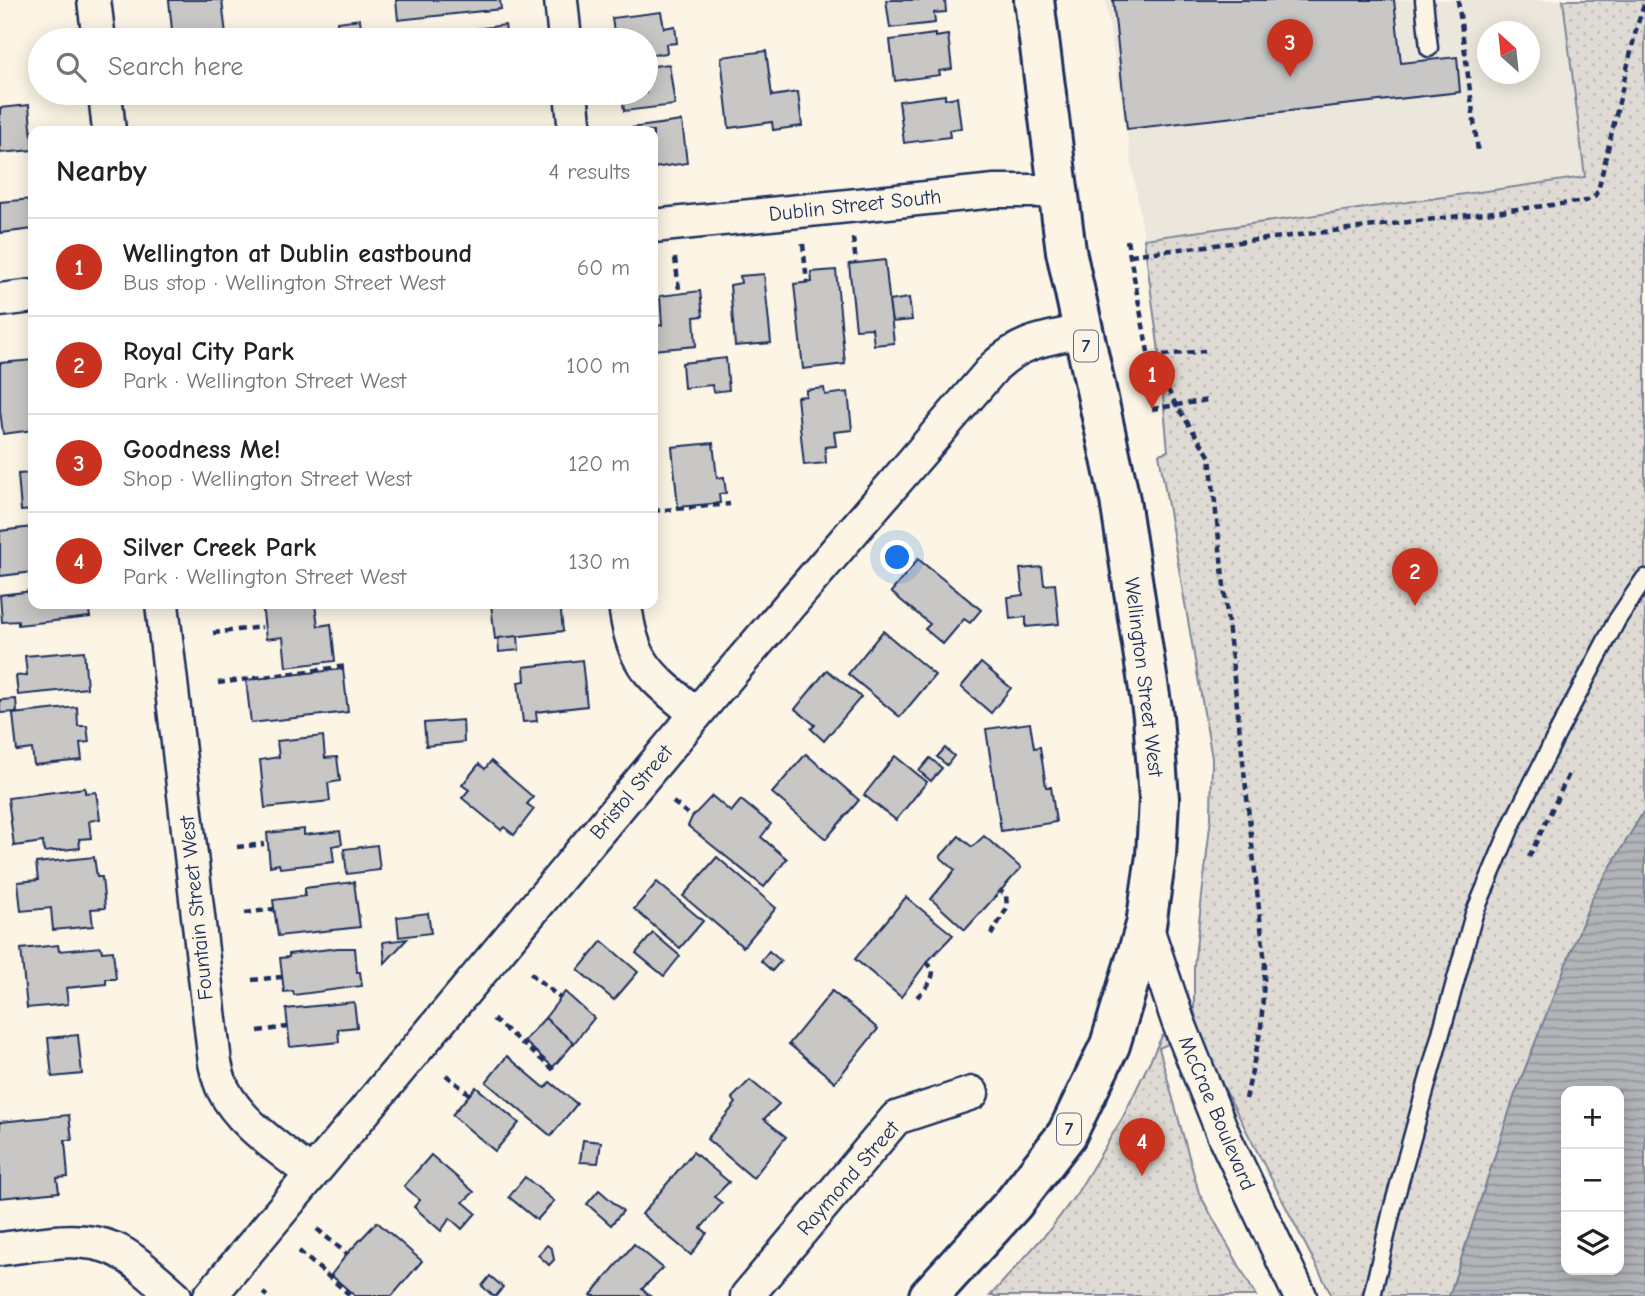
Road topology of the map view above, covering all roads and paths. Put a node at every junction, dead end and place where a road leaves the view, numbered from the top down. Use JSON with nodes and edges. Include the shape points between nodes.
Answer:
{"nodes":[{"id":1,"x":94,"y":0,"type":"edge"},
{"id":2,"x":561,"y":0,"type":"edge"},
{"id":3,"x":1034,"y":0,"type":"edge"},
{"id":4,"x":1424,"y":0,"type":"edge"},
{"id":5,"x":1458,"y":0,"type":"edge"},
{"id":6,"x":1645,"y":2,"type":"edge"},
{"id":7,"x":98,"y":28,"type":"edge"},
{"id":8,"x":564,"y":28,"type":"edge"},
{"id":9,"x":1429,"y":48,"type":"dead end"},
{"id":10,"x":106,"y":105,"type":"edge"},
{"id":11,"x":572,"y":105,"type":"edge"},
{"id":12,"x":108,"y":126,"type":"edge"},
{"id":13,"x":574,"y":126,"type":"edge"},
{"id":14,"x":1478,"y":151,"type":"dead end"},
{"id":15,"x":1059,"y":191,"type":"junction"},
{"id":16,"x":658,"y":225,"type":"edge"},
{"id":17,"x":853,"y":237,"type":"dead end"},
{"id":18,"x":1127,"y":240,"type":"dead end"},
{"id":19,"x":803,"y":243,"type":"dead end"},
{"id":20,"x":1130,"y":255,"type":"junction"},
{"id":21,"x":675,"y":258,"type":"dead end"},
{"id":22,"x":856,"y":263,"type":"dead end"},
{"id":23,"x":807,"y":282,"type":"dead end"},
{"id":24,"x":679,"y":289,"type":"dead end"},
{"id":25,"x":28,"y":297,"type":"edge"},
{"id":26,"x":0,"y":300,"type":"edge"},
{"id":27,"x":1083,"y":331,"type":"junction"},
{"id":28,"x":1205,"y":351,"type":"dead end"},
{"id":29,"x":1151,"y":356,"type":"junction"},
{"id":30,"x":1208,"y":400,"type":"dead end"},
{"id":31,"x":1177,"y":405,"type":"junction"},
{"id":32,"x":1152,"y":409,"type":"dead end"},
{"id":33,"x":730,"y":504,"type":"dead end"},
{"id":34,"x":658,"y":511,"type":"edge"},
{"id":35,"x":1645,"y":578,"type":"edge"},
{"id":36,"x":163,"y":609,"type":"edge"},
{"id":37,"x":626,"y":609,"type":"edge"},
{"id":38,"x":262,"y":627,"type":"dead end"},
{"id":39,"x":213,"y":633,"type":"dead end"},
{"id":40,"x":347,"y":666,"type":"dead end"},
{"id":41,"x":218,"y":682,"type":"dead end"},
{"id":42,"x":696,"y":715,"type":"junction"},
{"id":43,"x":1573,"y":765,"type":"dead end"},
{"id":44,"x":673,"y":802,"type":"dead end"},
{"id":45,"x":692,"y":817,"type":"dead end"},
{"id":46,"x":264,"y":844,"type":"dead end"},
{"id":47,"x":237,"y":848,"type":"dead end"},
{"id":48,"x":1524,"y":867,"type":"dead end"},
{"id":49,"x":999,"y":890,"type":"dead end"},
{"id":50,"x":274,"y":909,"type":"dead end"},
{"id":51,"x":245,"y":913,"type":"dead end"},
{"id":52,"x":1146,"y":925,"type":"junction"},
{"id":53,"x":991,"y":935,"type":"dead end"},
{"id":54,"x":927,"y":962,"type":"dead end"},
{"id":55,"x":530,"y":974,"type":"dead end"},
{"id":56,"x":282,"y":977,"type":"dead end"},
{"id":57,"x":252,"y":980,"type":"dead end"},
{"id":58,"x":560,"y":998,"type":"dead end"},
{"id":59,"x":917,"y":998,"type":"dead end"},
{"id":60,"x":493,"y":1019,"type":"dead end"},
{"id":61,"x":288,"y":1027,"type":"dead end"},
{"id":62,"x":258,"y":1031,"type":"dead end"},
{"id":63,"x":554,"y":1070,"type":"dead end"},
{"id":64,"x":446,"y":1075,"type":"dead end"},
{"id":65,"x":972,"y":1093,"type":"dead end"},
{"id":66,"x":469,"y":1094,"type":"dead end"},
{"id":67,"x":1224,"y":1136,"type":"junction"},
{"id":68,"x":311,"y":1174,"type":"junction"},
{"id":69,"x":317,"y":1229,"type":"dead end"},
{"id":70,"x":0,"y":1249,"type":"edge"},
{"id":71,"x":299,"y":1251,"type":"dead end"},
{"id":72,"x":347,"y":1254,"type":"dead end"},
{"id":73,"x":175,"y":1296,"type":"edge"},
{"id":74,"x":210,"y":1296,"type":"edge"},
{"id":75,"x":351,"y":1296,"type":"edge"},
{"id":76,"x":747,"y":1296,"type":"edge"},
{"id":77,"x":929,"y":1296,"type":"edge"},
{"id":78,"x":1300,"y":1296,"type":"edge"},
{"id":79,"x":1373,"y":1296,"type":"edge"}],
"edges":[{"from":1,"to":7,"type":"street"},
{"from":2,"to":8,"type":"street"},
{"from":3,"to":15,"type":"main road","name":"Wellington Street West","number":"7"},
{"from":4,"to":9,"type":"lane"},
{"from":5,"to":14,"type":"path"},
{"from":6,"to":20,"type":"path","via":[[1598,191],[1586,201]]},
{"from":10,"to":12,"type":"street"},
{"from":11,"to":13,"type":"street"},
{"from":15,"to":16,"type":"street","name":"Dublin Street South","via":[[995,191]]},
{"from":15,"to":27,"type":"main road","name":"Wellington Street West","number":"7"},
{"from":17,"to":22,"type":"path"},
{"from":18,"to":20,"type":"path"},
{"from":19,"to":23,"type":"path"},
{"from":20,"to":29,"type":"path"},
{"from":21,"to":24,"type":"path"},
{"from":25,"to":26,"type":"street"},
{"from":27,"to":42,"type":"street","name":"Bristol Street","via":[[1026,344],[995,366]]},
{"from":27,"to":52,"type":"main road","name":"Wellington Street West","number":"7","via":[[1120,500],[1153,716],[1159,799]]},
{"from":28,"to":29,"type":"path"},
{"from":29,"to":31,"type":"path"},
{"from":30,"to":31,"type":"path"},
{"from":31,"to":32,"type":"path"},
{"from":31,"to":67,"type":"path","via":[[1210,457],[1265,964],[1261,1028],[1245,1103]]},
{"from":33,"to":34,"type":"path"},
{"from":35,"to":79,"type":"lane","via":[[1586,676],[1513,822],[1474,914],[1392,1210]]},
{"from":36,"to":68,"type":"street","name":"Fountain Street West","via":[[221,1087],[256,1129]]},
{"from":37,"to":42,"type":"street","via":[[629,634],[648,674]]},
{"from":38,"to":39,"type":"path"},
{"from":40,"to":41,"type":"path"},
{"from":42,"to":68,"type":"street","name":"Bristol Street"},
{"from":43,"to":48,"type":"path"},
{"from":44,"to":45,"type":"path"},
{"from":46,"to":47,"type":"path"},
{"from":49,"to":53,"type":"path","via":[[1006,895],[1007,908]]},
{"from":50,"to":51,"type":"path"},
{"from":52,"to":67,"type":"street","name":"McCrae Boulevard"},
{"from":52,"to":77,"type":"main road","name":"Wellington Street West","number":"7","via":[[1110,1045],[1067,1134],[1013,1204]]},
{"from":54,"to":59,"type":"path","via":[[933,974]]},
{"from":55,"to":58,"type":"path"},
{"from":56,"to":57,"type":"path"},
{"from":60,"to":63,"type":"path"},
{"from":61,"to":62,"type":"path"},
{"from":64,"to":66,"type":"path"},
{"from":65,"to":76,"type":"street","name":"Raymond Street","via":[[897,1118]]},
{"from":67,"to":78,"type":"street","name":"McCrae Boulevard"},
{"from":68,"to":74,"type":"street","name":"Bristol Street"},
{"from":69,"to":72,"type":"path"},
{"from":70,"to":73,"type":"street","via":[[79,1241],[98,1244],[117,1250]]},
{"from":71,"to":75,"type":"path"}]}
